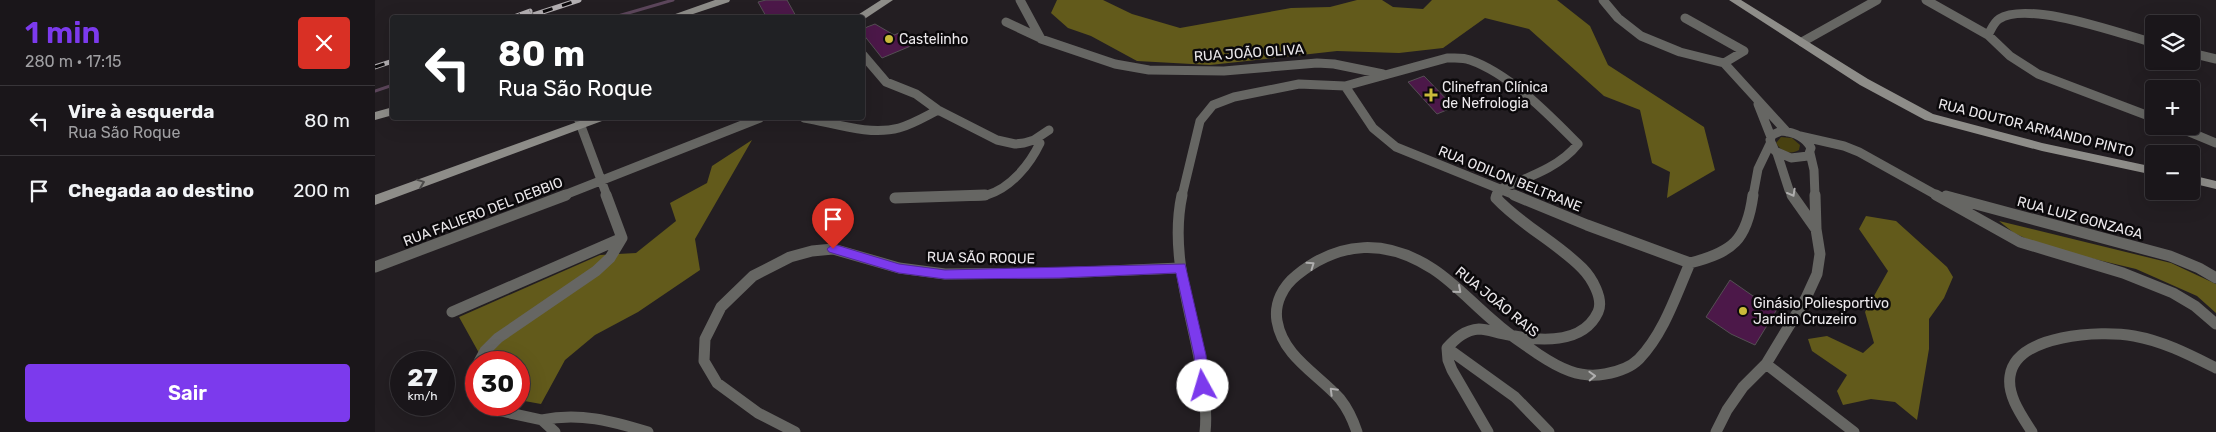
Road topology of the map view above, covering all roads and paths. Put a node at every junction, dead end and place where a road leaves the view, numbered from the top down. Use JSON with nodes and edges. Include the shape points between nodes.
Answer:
{"nodes":[{"id":1,"x":725,"y":0,"type":"edge"},
{"id":2,"x":888,"y":0,"type":"edge"},
{"id":3,"x":1020,"y":0,"type":"edge"},
{"id":4,"x":1603,"y":0,"type":"edge"},
{"id":5,"x":1734,"y":0,"type":"edge"},
{"id":6,"x":1877,"y":0,"type":"edge"},
{"id":7,"x":1926,"y":0,"type":"edge"},
{"id":8,"x":678,"y":15,"type":"edge"},
{"id":9,"x":863,"y":15,"type":"edge"},
{"id":10,"x":1685,"y":18,"type":"dead end"},
{"id":11,"x":1005,"y":22,"type":"dead end"},
{"id":12,"x":1988,"y":35,"type":"junction"},
{"id":13,"x":1041,"y":39,"type":"junction"},
{"id":14,"x":2145,"y":41,"type":"edge"},
{"id":15,"x":1802,"y":42,"type":"junction"},
{"id":16,"x":2200,"y":55,"type":"edge"},
{"id":17,"x":865,"y":57,"type":"edge"},
{"id":18,"x":2216,"y":59,"type":"edge"},
{"id":19,"x":1723,"y":63,"type":"junction"},
{"id":20,"x":1387,"y":75,"type":"junction"},
{"id":21,"x":1345,"y":86,"type":"junction"},
{"id":22,"x":1757,"y":100,"type":"junction"},
{"id":23,"x":938,"y":110,"type":"junction"},
{"id":24,"x":390,"y":111,"type":"edge"},
{"id":25,"x":2145,"y":115,"type":"edge"},
{"id":26,"x":375,"y":116,"type":"edge"},
{"id":27,"x":755,"y":120,"type":"edge"},
{"id":28,"x":815,"y":120,"type":"edge"},
{"id":29,"x":579,"y":121,"type":"edge"},
{"id":30,"x":1049,"y":130,"type":"dead end"},
{"id":31,"x":1787,"y":132,"type":"junction"},
{"id":32,"x":2197,"y":135,"type":"edge"},
{"id":33,"x":1800,"y":136,"type":"junction"},
{"id":34,"x":1034,"y":140,"type":"junction"},
{"id":35,"x":2216,"y":143,"type":"edge"},
{"id":36,"x":1838,"y":144,"type":"junction"},
{"id":37,"x":1772,"y":145,"type":"junction"},
{"id":38,"x":1811,"y":152,"type":"junction"},
{"id":39,"x":2145,"y":169,"type":"edge"},
{"id":40,"x":2200,"y":181,"type":"edge"},
{"id":41,"x":600,"y":182,"type":"junction"},
{"id":42,"x":2216,"y":185,"type":"edge"},
{"id":43,"x":1498,"y":190,"type":"junction"},
{"id":44,"x":1933,"y":193,"type":"junction"},
{"id":45,"x":895,"y":198,"type":"dead end"},
{"id":46,"x":375,"y":200,"type":"edge"},
{"id":47,"x":1816,"y":229,"type":"junction"},
{"id":48,"x":622,"y":238,"type":"junction"},
{"id":49,"x":1689,"y":263,"type":"junction"},
{"id":50,"x":375,"y":267,"type":"edge"},
{"id":51,"x":1180,"y":268,"type":"junction"},
{"id":52,"x":2216,"y":278,"type":"edge"},
{"id":53,"x":452,"y":312,"type":"dead end"},
{"id":54,"x":2216,"y":324,"type":"edge"},
{"id":55,"x":1511,"y":336,"type":"junction"},
{"id":56,"x":1447,"y":348,"type":"junction"},
{"id":57,"x":486,"y":351,"type":"edge"},
{"id":58,"x":1766,"y":364,"type":"junction"},
{"id":59,"x":2216,"y":368,"type":"edge"},
{"id":60,"x":524,"y":416,"type":"edge"},
{"id":61,"x":542,"y":420,"type":"junction"},
{"id":62,"x":555,"y":432,"type":"edge"},
{"id":63,"x":647,"y":432,"type":"edge"},
{"id":64,"x":795,"y":432,"type":"edge"},
{"id":65,"x":1205,"y":432,"type":"edge"},
{"id":66,"x":1357,"y":432,"type":"edge"},
{"id":67,"x":1488,"y":432,"type":"edge"},
{"id":68,"x":1549,"y":432,"type":"edge"},
{"id":69,"x":1716,"y":432,"type":"edge"},
{"id":70,"x":1854,"y":432,"type":"edge"},
{"id":71,"x":2031,"y":432,"type":"edge"}],
"edges":[{"from":1,"to":8,"type":"main road"},
{"from":2,"to":9,"type":"main road"},
{"from":3,"to":13,"type":"street"},
{"from":4,"to":19,"type":"street","via":[[1618,18],[1641,36],[1680,52]]},
{"from":5,"to":15,"type":"main road","name":"RUA DOUTOR ARMANDO PINTO"},
{"from":6,"to":15,"type":"street"},
{"from":7,"to":12,"type":"street"},
{"from":10,"to":19,"type":"street","via":[[1743,51]]},
{"from":11,"to":13,"type":"street","name":"RUA JOÃO OLIVA"},
{"from":12,"to":14,"type":"street","via":[[1999,19],[2016,14],[2038,14]]},
{"from":12,"to":25,"type":"street","via":[[2010,56],[2038,74]]},
{"from":13,"to":20,"type":"street","name":"RUA JOÃO OLIVA","via":[[1115,64],[1149,70],[1224,72],[1317,63]]},
{"from":15,"to":39,"type":"main road","name":"RUA DOUTOR ARMANDO PINTO","via":[[1879,91],[1929,117],[2042,147]]},
{"from":16,"to":18,"type":"street"},
{"from":17,"to":23,"type":"street","via":[[886,82],[916,94]]},
{"from":19,"to":22,"type":"street"},
{"from":20,"to":21,"type":"street"},
{"from":20,"to":43,"type":"street","via":[[1447,58],[1469,59],[1494,72],[1565,130],[1577,144],[1574,151],[1558,162]]},
{"from":21,"to":43,"type":"street","name":"RUA ODILON BELTRANE","via":[[1361,113],[1383,139],[1415,156]]},
{"from":21,"to":51,"type":"street","via":[[1314,83],[1271,88],[1219,102],[1209,109],[1195,136],[1180,205],[1177,242]]},
{"from":22,"to":31,"type":"street"},
{"from":22,"to":37,"type":"street"},
{"from":23,"to":28,"type":"street","via":[[900,128],[888,129],[870,130]]},
{"from":23,"to":34,"type":"street","via":[[997,140],[1015,144]]},
{"from":24,"to":26,"type":"main road"},
{"from":27,"to":41,"type":"street","name":"RUA FALIERO DEL DEBBIO"},
{"from":29,"to":41,"type":"street"},
{"from":46,"to":29,"type":"main road","one_way":true},
{"from":30,"to":34,"type":"street"},
{"from":31,"to":33,"type":"street"},
{"from":31,"to":37,"type":"street","via":[[1776,133]]},
{"from":32,"to":35,"type":"street"},
{"from":33,"to":36,"type":"street"},
{"from":33,"to":38,"type":"street","via":[[1809,144]]},
{"from":34,"to":45,"type":"street","via":[[1040,143],[1037,152],[1000,190],[986,195]]},
{"from":36,"to":38,"type":"street"},
{"from":36,"to":44,"type":"street","via":[[1859,152]]},
{"from":37,"to":38,"type":"street","via":[[1783,156],[1797,160]]},
{"from":37,"to":47,"type":"street","one_way":true,"via":[[1789,190]]},
{"from":37,"to":49,"type":"street","via":[[1758,169],[1747,224],[1741,237],[1714,256]]},
{"from":38,"to":47,"type":"street"},
{"from":40,"to":42,"type":"main road"},
{"from":41,"to":48,"type":"street"},
{"from":41,"to":50,"type":"street","name":"RUA FALIERO DEL DEBBIO"},
{"from":43,"to":49,"type":"street","name":"RUA ODILON BELTRANE"},
{"from":43,"to":55,"type":"street","via":[[1496,198],[1507,210],[1572,258],[1587,273],[1599,306],[1593,322],[1584,330],[1565,337],[1539,340]]},
{"from":44,"to":52,"type":"street","name":"RUA LUIZ GONZAGA","via":[[2170,256]]},
{"from":44,"to":54,"type":"street","via":[[1992,228],[2047,253],[2159,285],[2193,304]]},
{"from":47,"to":58,"type":"street","via":[[1820,254],[1817,274]]},
{"from":48,"to":53,"type":"street"},
{"from":48,"to":57,"type":"street","via":[[615,253],[599,269],[507,332]]},
{"from":55,"to":49,"type":"street","name":"RUA JOÃO RAIS","one_way":true,"via":[[1554,364],[1581,376],[1618,372],[1639,358],[1652,340]]},
{"from":51,"to":64,"type":"street","name":"RUA SÃO ROQUE","via":[[945,274],[899,268],[833,249],[790,257],[753,276],[721,307],[705,339],[704,361],[717,383],[758,414]]},
{"from":51,"to":65,"type":"street","via":[[1200,355],[1207,417]]},
{"from":55,"to":56,"type":"street","via":[[1480,329],[1469,331],[1453,340]]},
{"from":66,"to":55,"type":"street","name":"RUA JOÃO RAIS","one_way":true,"via":[[1336,392],[1286,347],[1279,334],[1276,306],[1280,295],[1313,263],[1342,250],[1387,250],[1408,257],[1430,267]]},
{"from":56,"to":67,"type":"street","via":[[1452,370]]},
{"from":56,"to":68,"type":"street","via":[[1519,401]]},
{"from":58,"to":69,"type":"street","via":[[1743,387]]},
{"from":58,"to":70,"type":"street"},
{"from":59,"to":71,"type":"street","via":[[2169,346],[2135,336],[2104,334],[2039,342],[2013,363],[2009,379],[2012,396]]},
{"from":60,"to":61,"type":"street"},
{"from":61,"to":62,"type":"street"},
{"from":61,"to":63,"type":"street","via":[[572,415],[602,418]]}]}
